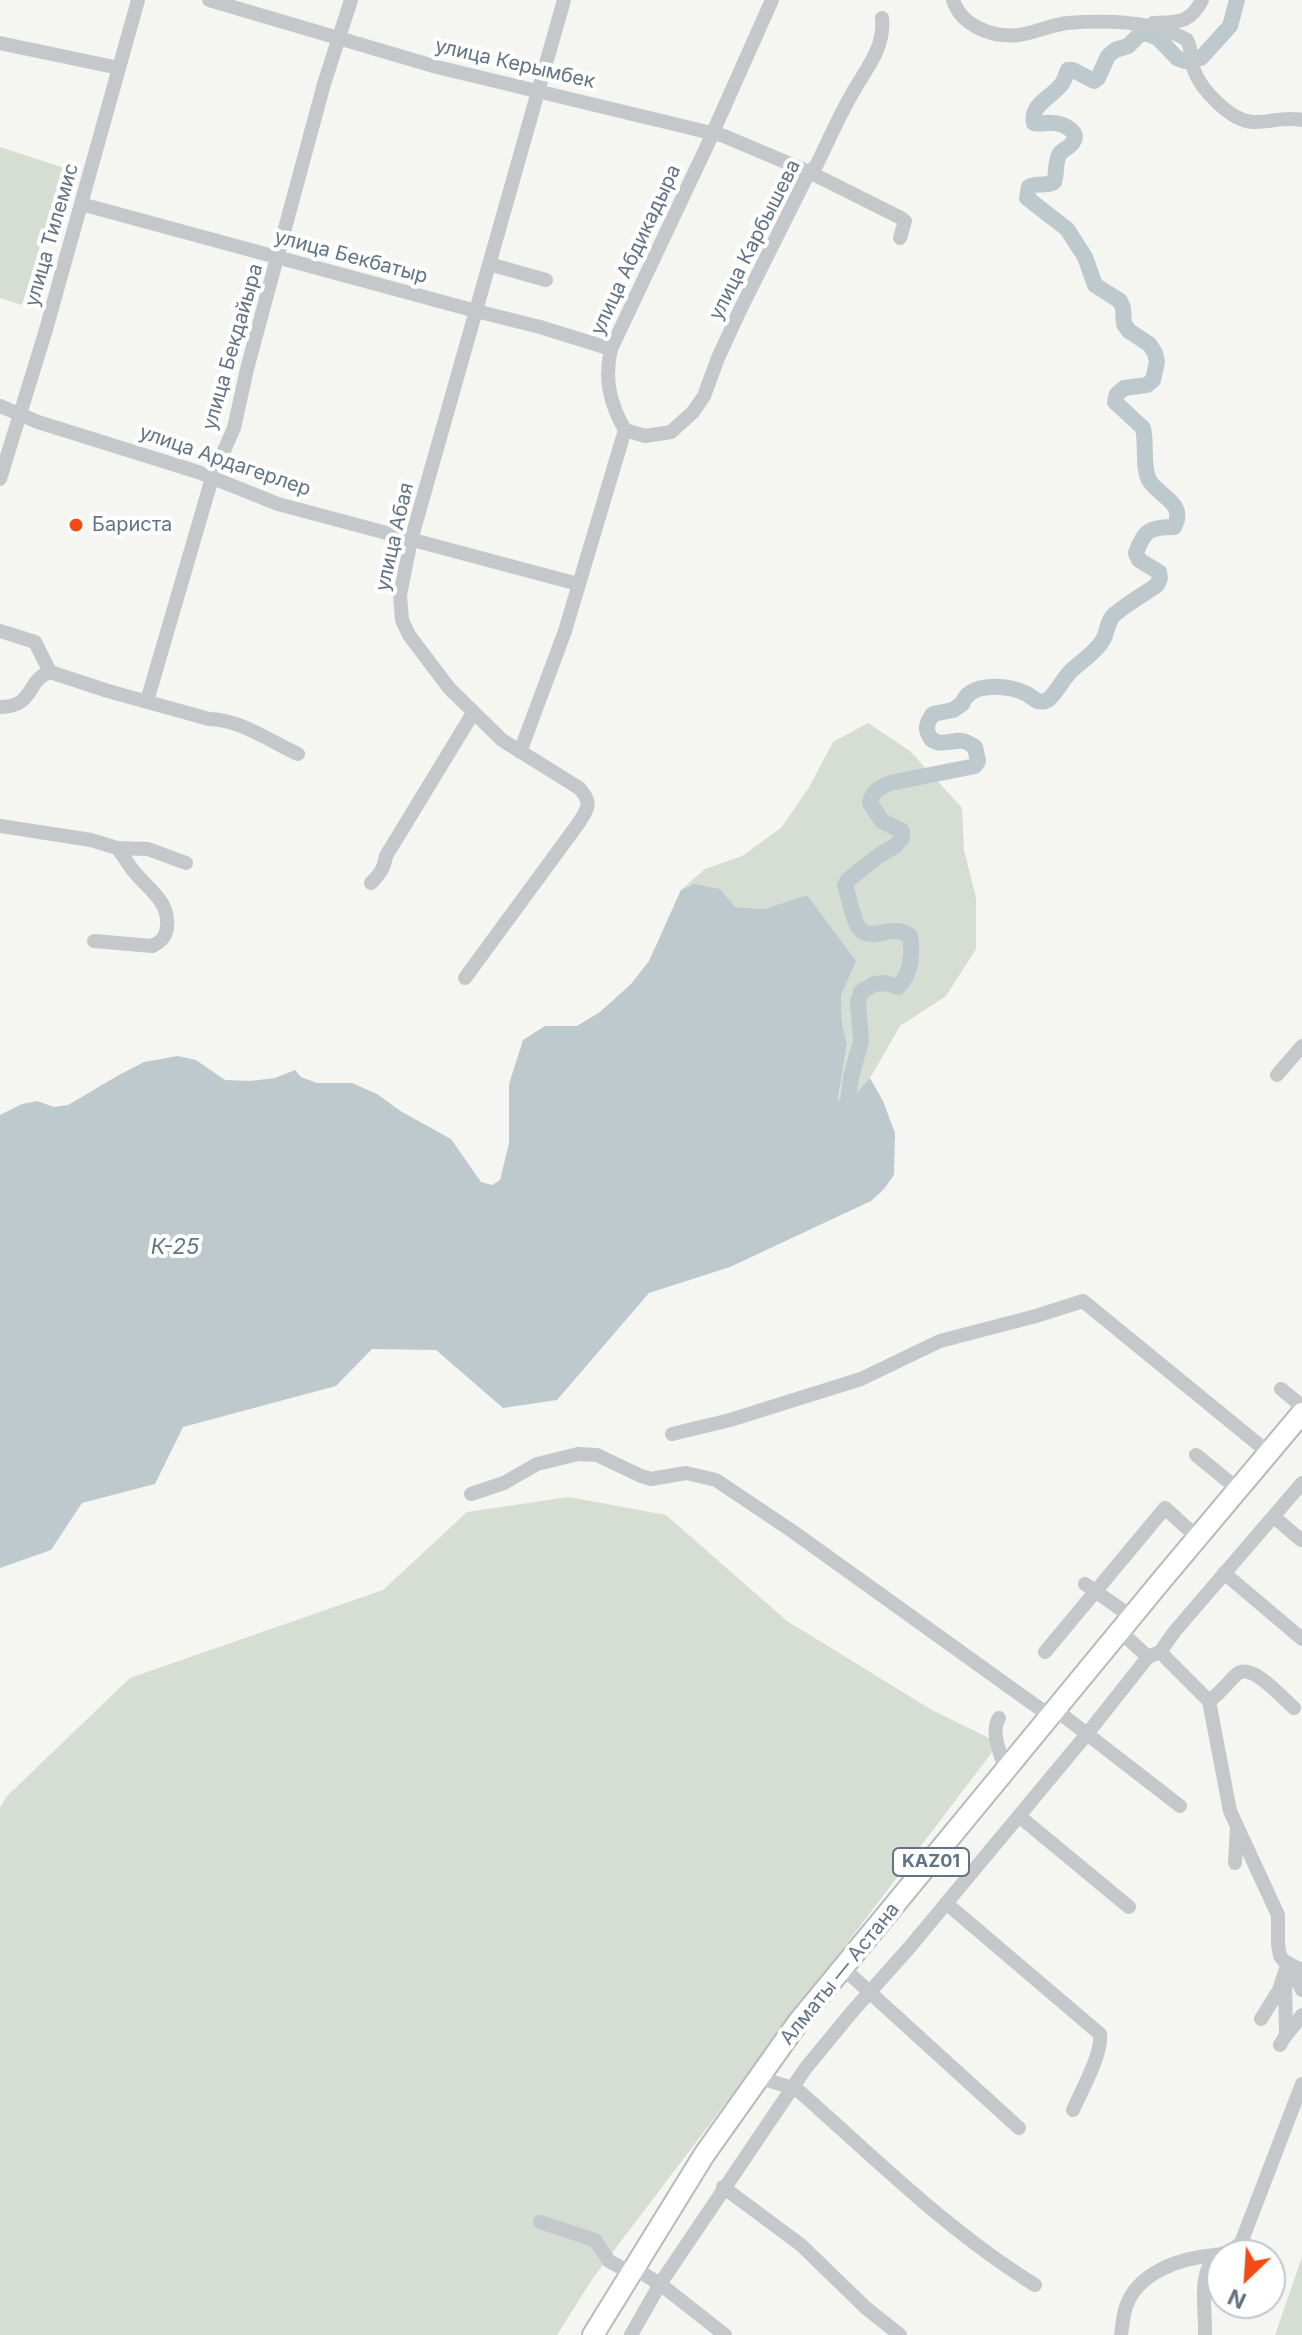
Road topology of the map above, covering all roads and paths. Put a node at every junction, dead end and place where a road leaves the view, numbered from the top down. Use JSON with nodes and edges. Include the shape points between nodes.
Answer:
{"nodes":[{"id":1,"x":138,"y":0,"type":"edge"},
{"id":2,"x":209,"y":0,"type":"edge"},
{"id":3,"x":351,"y":0,"type":"edge"},
{"id":4,"x":564,"y":0,"type":"edge"},
{"id":5,"x":772,"y":0,"type":"edge"},
{"id":6,"x":953,"y":0,"type":"edge"},
{"id":7,"x":1202,"y":0,"type":"edge"},
{"id":8,"x":882,"y":18,"type":"dead end"},
{"id":9,"x":1138,"y":25,"type":"junction"},
{"id":10,"x":338,"y":37,"type":"junction"},
{"id":11,"x":0,"y":43,"type":"edge"},
{"id":12,"x":119,"y":68,"type":"junction"},
{"id":13,"x":537,"y":90,"type":"junction"},
{"id":14,"x":1302,"y":120,"type":"edge"},
{"id":15,"x":712,"y":133,"type":"junction"},
{"id":16,"x":809,"y":172,"type":"junction"},
{"id":17,"x":81,"y":204,"type":"junction"},
{"id":18,"x":900,"y":238,"type":"dead end"},
{"id":19,"x":279,"y":258,"type":"junction"},
{"id":20,"x":489,"y":264,"type":"junction"},
{"id":21,"x":546,"y":280,"type":"dead end"},
{"id":22,"x":476,"y":311,"type":"junction"},
{"id":23,"x":611,"y":349,"type":"junction"},
{"id":24,"x":0,"y":406,"type":"edge"},
{"id":25,"x":20,"y":414,"type":"junction"},
{"id":26,"x":625,"y":430,"type":"junction"},
{"id":27,"x":212,"y":478,"type":"junction"},
{"id":28,"x":0,"y":479,"type":"edge"},
{"id":29,"x":411,"y":540,"type":"junction"},
{"id":30,"x":578,"y":584,"type":"junction"},
{"id":31,"x":0,"y":631,"type":"edge"},
{"id":32,"x":50,"y":672,"type":"junction"},
{"id":33,"x":147,"y":701,"type":"junction"},
{"id":34,"x":0,"y":707,"type":"edge"},
{"id":35,"x":473,"y":713,"type":"junction"},
{"id":36,"x":520,"y":752,"type":"junction"},
{"id":37,"x":298,"y":754,"type":"dead end"},
{"id":38,"x":0,"y":826,"type":"edge"},
{"id":39,"x":117,"y":848,"type":"junction"},
{"id":40,"x":186,"y":863,"type":"dead end"},
{"id":41,"x":371,"y":883,"type":"dead end"},
{"id":42,"x":94,"y":941,"type":"dead end"},
{"id":43,"x":465,"y":978,"type":"dead end"},
{"id":44,"x":1302,"y":1046,"type":"edge"},
{"id":45,"x":1277,"y":1075,"type":"dead end"},
{"id":46,"x":1281,"y":1389,"type":"dead end"},
{"id":47,"x":1302,"y":1406,"type":"edge"},
{"id":48,"x":1302,"y":1413,"type":"edge"},
{"id":49,"x":672,"y":1434,"type":"dead end"},
{"id":50,"x":1269,"y":1453,"type":"junction"},
{"id":51,"x":1196,"y":1455,"type":"dead end"},
{"id":52,"x":1302,"y":1483,"type":"edge"},
{"id":53,"x":1239,"y":1490,"type":"junction"},
{"id":54,"x":471,"y":1494,"type":"dead end"},
{"id":55,"x":1274,"y":1517,"type":"junction"},
{"id":56,"x":1198,"y":1538,"type":"junction"},
{"id":57,"x":1301,"y":1540,"type":"edge"},
{"id":58,"x":1224,"y":1573,"type":"junction"},
{"id":59,"x":1090,"y":1588,"type":"junction"},
{"id":60,"x":1127,"y":1625,"type":"junction"},
{"id":61,"x":1302,"y":1639,"type":"edge"},
{"id":62,"x":1045,"y":1652,"type":"dead end"},
{"id":63,"x":1154,"y":1654,"type":"junction"},
{"id":64,"x":1209,"y":1701,"type":"junction"},
{"id":65,"x":1294,"y":1708,"type":"dead end"},
{"id":66,"x":1053,"y":1713,"type":"junction"},
{"id":67,"x":999,"y":1718,"type":"dead end"},
{"id":68,"x":1087,"y":1734,"type":"junction"},
{"id":69,"x":1006,"y":1771,"type":"junction"},
{"id":70,"x":1180,"y":1806,"type":"dead end"},
{"id":71,"x":1019,"y":1816,"type":"junction"},
{"id":72,"x":1237,"y":1827,"type":"junction"},
{"id":73,"x":1235,"y":1863,"type":"dead end"},
{"id":74,"x":946,"y":1903,"type":"junction"},
{"id":75,"x":1129,"y":1907,"type":"dead end"},
{"id":76,"x":843,"y":1968,"type":"junction"},
{"id":77,"x":1295,"y":1968,"type":"edge"},
{"id":78,"x":1302,"y":1990,"type":"edge"},
{"id":79,"x":870,"y":1993,"type":"junction"},
{"id":80,"x":1302,"y":2015,"type":"edge"},
{"id":81,"x":1261,"y":2019,"type":"dead end"},
{"id":82,"x":759,"y":2077,"type":"junction"},
{"id":83,"x":1302,"y":2084,"type":"edge"},
{"id":84,"x":792,"y":2087,"type":"junction"},
{"id":85,"x":1073,"y":2110,"type":"dead end"},
{"id":86,"x":1019,"y":2128,"type":"dead end"},
{"id":87,"x":723,"y":2187,"type":"junction"},
{"id":88,"x":540,"y":2222,"type":"dead end"},
{"id":89,"x":1243,"y":2239,"type":"edge"},
{"id":90,"x":1206,"y":2257,"type":"edge"},
{"id":91,"x":632,"y":2270,"type":"junction"},
{"id":92,"x":1206,"y":2273,"type":"edge"},
{"id":93,"x":660,"y":2284,"type":"junction"},
{"id":94,"x":1035,"y":2285,"type":"dead end"},
{"id":95,"x":593,"y":2335,"type":"edge"},
{"id":96,"x":631,"y":2335,"type":"edge"},
{"id":97,"x":725,"y":2335,"type":"edge"},
{"id":98,"x":900,"y":2335,"type":"edge"},
{"id":99,"x":1121,"y":2335,"type":"edge"},
{"id":100,"x":1205,"y":2335,"type":"edge"}],
"edges":[{"from":1,"to":12,"type":"street","name":"улица Тилемис"},
{"from":2,"to":10,"type":"street","name":"улица Керымбек"},
{"from":3,"to":10,"type":"street","name":"улица Бекдайыра"},
{"from":4,"to":13,"type":"street","name":"улица Абая"},
{"from":5,"to":15,"type":"street","name":"улица Абдикадыра"},
{"from":6,"to":9,"type":"street","via":[[965,19],[1000,35],[1065,23]]},
{"from":7,"to":9,"type":"street","via":[[1183,21]]},
{"from":8,"to":16,"type":"street","name":"улица Карбышева","via":[[877,54]]},
{"from":9,"to":14,"type":"street","via":[[1187,40],[1199,81],[1238,118]]},
{"from":10,"to":13,"type":"street","name":"улица Керымбек"},
{"from":10,"to":19,"type":"street","name":"улица Бекдайыра"},
{"from":11,"to":12,"type":"street"},
{"from":12,"to":17,"type":"street","name":"улица Тилемис"},
{"from":13,"to":15,"type":"street","name":"улица Керымбек"},
{"from":13,"to":20,"type":"street","name":"улица Абая"},
{"from":15,"to":16,"type":"street","name":"улица Керымбек"},
{"from":15,"to":23,"type":"street","name":"улица Абдикадыра"},
{"from":16,"to":18,"type":"street","name":"улица Керымбек","via":[[904,220]]},
{"from":16,"to":26,"type":"street","name":"улица Карбышева","via":[[693,412],[671,432],[645,436]]},
{"from":17,"to":19,"type":"street","name":"улица Бекбатыр"},
{"from":17,"to":25,"type":"street","name":"улица Тилемис"},
{"from":19,"to":22,"type":"street","name":"улица Бекбатыр"},
{"from":19,"to":27,"type":"street","name":"улица Бекдайыра","via":[[234,428]]},
{"from":20,"to":21,"type":"street"},
{"from":20,"to":22,"type":"street","name":"улица Абая"},
{"from":22,"to":23,"type":"street","name":"улица Бекбатыр"},
{"from":22,"to":29,"type":"street","name":"улица Абая"},
{"from":23,"to":26,"type":"street","name":"улица Абдикадыра","via":[[608,389]]},
{"from":24,"to":25,"type":"street","name":"улица Ардагерлер"},
{"from":25,"to":27,"type":"street","name":"улица Ардагерлер"},
{"from":25,"to":28,"type":"street","name":"улица Тилемис"},
{"from":26,"to":30,"type":"street"},
{"from":27,"to":29,"type":"street","name":"улица Ардагерлер","via":[[278,504]]},
{"from":27,"to":33,"type":"street","name":"улица Бекдайыра"},
{"from":29,"to":30,"type":"street","name":"улица Ардагерлер"},
{"from":29,"to":35,"type":"street","name":"улица Абая","via":[[401,587],[402,620],[431,667]]},
{"from":30,"to":36,"type":"street"},
{"from":31,"to":32,"type":"street","via":[[35,642]]},
{"from":32,"to":33,"type":"street"},
{"from":32,"to":34,"type":"street","via":[[23,701]]},
{"from":33,"to":37,"type":"street","via":[[236,723]]},
{"from":35,"to":36,"type":"street","name":"улица Абая"},
{"from":35,"to":41,"type":"street"},
{"from":36,"to":43,"type":"street","name":"улица Абая","via":[[579,788],[587,809]]},
{"from":38,"to":39,"type":"street"},
{"from":39,"to":40,"type":"street","via":[[148,849]]},
{"from":39,"to":42,"type":"street","via":[[162,902],[167,930],[152,946]]},
{"from":44,"to":45,"type":"street"},
{"from":46,"to":47,"type":"street"},
{"from":48,"to":50,"type":"highway","name":"Алматы — Астана","number":"KАZ01"},
{"from":49,"to":50,"type":"street","via":[[861,1379],[940,1341],[1083,1301]]},
{"from":50,"to":53,"type":"highway","name":"Алматы — Астана","number":"KАZ01"},
{"from":51,"to":53,"type":"street"},
{"from":52,"to":55,"type":"street"},
{"from":53,"to":56,"type":"highway","name":"Алматы — Астана","number":"KАZ01"},
{"from":54,"to":66,"type":"street","via":[[537,1464],[578,1454],[597,1455],[651,1479],[686,1473],[716,1480]]},
{"from":55,"to":57,"type":"street"},
{"from":55,"to":58,"type":"street"},
{"from":56,"to":59,"type":"street","via":[[1165,1508]]},
{"from":56,"to":60,"type":"highway","name":"Алматы — Астана","number":"KАZ01"},
{"from":58,"to":61,"type":"street"},
{"from":58,"to":63,"type":"street"},
{"from":59,"to":60,"type":"street"},
{"from":59,"to":62,"type":"street"},
{"from":60,"to":63,"type":"street"},
{"from":60,"to":66,"type":"highway","name":"Алматы — Астана","number":"KАZ01"},
{"from":63,"to":64,"type":"street"},
{"from":63,"to":68,"type":"street"},
{"from":64,"to":65,"type":"street","via":[[1246,1670]]},
{"from":64,"to":72,"type":"street","via":[[1226,1797]]},
{"from":66,"to":68,"type":"street"},
{"from":66,"to":69,"type":"highway","name":"Алматы — Астана","number":"KАZ01"},
{"from":67,"to":69,"type":"street","via":[[996,1732]]},
{"from":68,"to":70,"type":"street"},
{"from":68,"to":71,"type":"street"},
{"from":69,"to":76,"type":"highway","name":"Алматы — Астана","number":"KАZ01"},
{"from":71,"to":74,"type":"street"},
{"from":71,"to":75,"type":"street"},
{"from":72,"to":73,"type":"street"},
{"from":72,"to":77,"type":"street","via":[[1275,1905],[1280,1956]]},
{"from":74,"to":79,"type":"street"},
{"from":74,"to":85,"type":"street","via":[[1100,2034],[1098,2052]]},
{"from":76,"to":79,"type":"street"},
{"from":76,"to":82,"type":"highway","name":"Алматы — Астана","number":"KАZ01"},
{"from":77,"to":78,"type":"street"},
{"from":77,"to":80,"type":"street","via":[[1283,2040]]},
{"from":77,"to":81,"type":"street"},
{"from":79,"to":84,"type":"street"},
{"from":79,"to":86,"type":"street"},
{"from":82,"to":84,"type":"street"},
{"from":82,"to":91,"type":"highway","name":"Алматы — Астана","number":"KАZ01"},
{"from":83,"to":89,"type":"street"},
{"from":84,"to":87,"type":"street"},
{"from":84,"to":94,"type":"street","via":[[964,2235]]},
{"from":87,"to":93,"type":"street"},
{"from":87,"to":98,"type":"street","via":[[801,2245]]},
{"from":88,"to":91,"type":"street","via":[[595,2240],[609,2261]]},
{"from":90,"to":99,"type":"street","via":[[1168,2265],[1142,2282],[1125,2308]]},
{"from":91,"to":93,"type":"street"},
{"from":91,"to":95,"type":"highway","name":"Алматы — Астана","number":"KАZ01"},
{"from":92,"to":100,"type":"street"},
{"from":93,"to":96,"type":"street"},
{"from":93,"to":97,"type":"street"}]}
